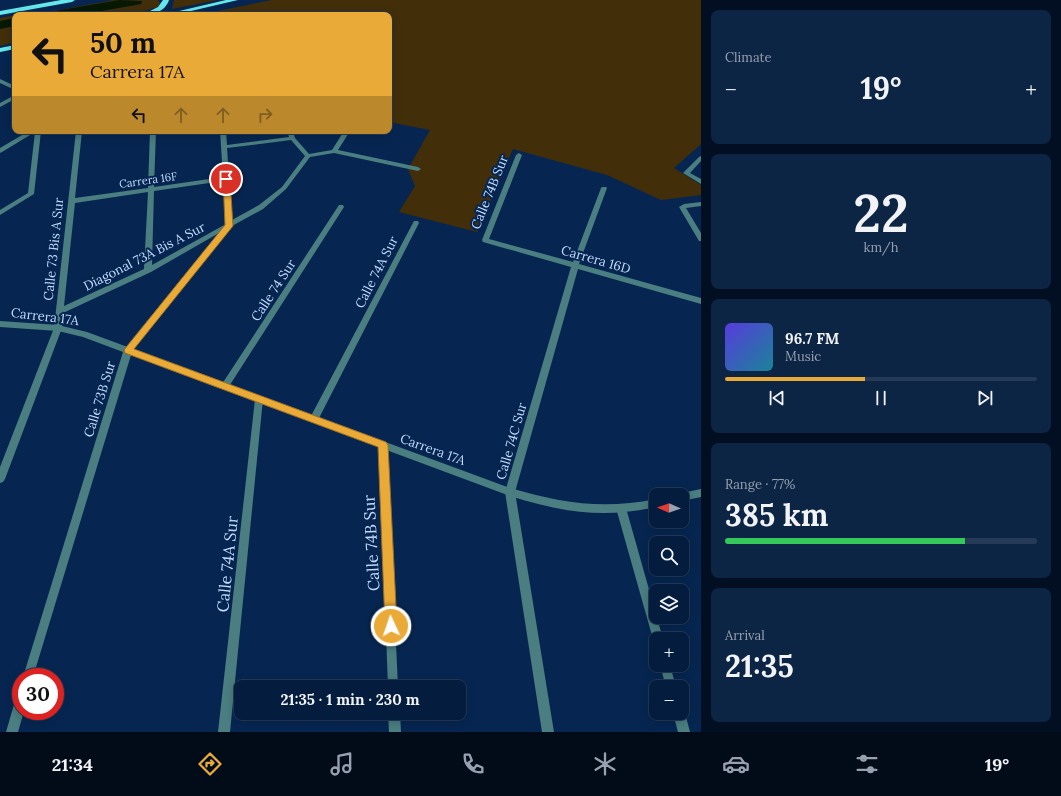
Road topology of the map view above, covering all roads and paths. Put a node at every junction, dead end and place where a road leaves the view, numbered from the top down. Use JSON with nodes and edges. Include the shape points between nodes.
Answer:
{"nodes":[{"id":1,"x":74,"y":0,"type":"edge"},
{"id":2,"x":166,"y":0,"type":"edge"},
{"id":3,"x":235,"y":0,"type":"edge"},
{"id":4,"x":152,"y":12,"type":"edge"},
{"id":5,"x":179,"y":12,"type":"edge"},
{"id":6,"x":0,"y":13,"type":"edge"},
{"id":7,"x":12,"y":48,"type":"edge"},
{"id":8,"x":0,"y":50,"type":"edge"},
{"id":9,"x":0,"y":81,"type":"edge"},
{"id":10,"x":12,"y":87,"type":"edge"},
{"id":11,"x":12,"y":99,"type":"edge"},
{"id":12,"x":0,"y":105,"type":"edge"},
{"id":13,"x":29,"y":134,"type":"edge"},
{"id":14,"x":38,"y":134,"type":"edge"},
{"id":15,"x":79,"y":134,"type":"edge"},
{"id":16,"x":153,"y":134,"type":"edge"},
{"id":17,"x":223,"y":134,"type":"edge"},
{"id":18,"x":291,"y":134,"type":"edge"},
{"id":19,"x":345,"y":134,"type":"edge"},
{"id":20,"x":292,"y":138,"type":"junction"},
{"id":21,"x":224,"y":147,"type":"junction"},
{"id":22,"x":0,"y":151,"type":"edge"},
{"id":23,"x":334,"y":151,"type":"junction"},
{"id":24,"x":519,"y":155,"type":"dead end"},
{"id":25,"x":308,"y":156,"type":"junction"},
{"id":26,"x":701,"y":158,"type":"edge"},
{"id":27,"x":418,"y":169,"type":"dead end"},
{"id":28,"x":226,"y":179,"type":"junction"},
{"id":29,"x":701,"y":182,"type":"edge"},
{"id":30,"x":604,"y":188,"type":"dead end"},
{"id":31,"x":151,"y":190,"type":"junction"},
{"id":32,"x":72,"y":201,"type":"junction"},
{"id":33,"x":701,"y":204,"type":"edge"},
{"id":34,"x":341,"y":207,"type":"dead end"},
{"id":35,"x":0,"y":213,"type":"edge"},
{"id":36,"x":416,"y":223,"type":"dead end"},
{"id":37,"x":229,"y":226,"type":"junction"},
{"id":38,"x":701,"y":239,"type":"edge"},
{"id":39,"x":485,"y":240,"type":"joint"},
{"id":40,"x":575,"y":266,"type":"junction"},
{"id":41,"x":148,"y":270,"type":"junction"},
{"id":42,"x":701,"y":301,"type":"edge"},
{"id":43,"x":60,"y":311,"type":"junction"},
{"id":44,"x":0,"y":324,"type":"edge"},
{"id":45,"x":58,"y":328,"type":"junction"},
{"id":46,"x":128,"y":350,"type":"junction"},
{"id":47,"x":225,"y":386,"type":"junction"},
{"id":48,"x":259,"y":399,"type":"junction"},
{"id":49,"x":314,"y":419,"type":"junction"},
{"id":50,"x":383,"y":445,"type":"junction"},
{"id":51,"x":0,"y":480,"type":"edge"},
{"id":52,"x":510,"y":492,"type":"junction"},
{"id":53,"x":701,"y":493,"type":"edge"},
{"id":54,"x":689,"y":496,"type":"edge"},
{"id":55,"x":649,"y":504,"type":"edge"},
{"id":56,"x":621,"y":508,"type":"junction"},
{"id":57,"x":656,"y":632,"type":"edge"},
{"id":58,"x":31,"y":668,"type":"edge"},
{"id":59,"x":393,"y":680,"type":"edge"},
{"id":60,"x":15,"y":720,"type":"edge"},
{"id":61,"x":394,"y":720,"type":"edge"},
{"id":62,"x":681,"y":720,"type":"edge"},
{"id":63,"x":12,"y":732,"type":"edge"},
{"id":64,"x":224,"y":732,"type":"edge"},
{"id":65,"x":395,"y":732,"type":"edge"},
{"id":66,"x":548,"y":732,"type":"edge"},
{"id":67,"x":684,"y":732,"type":"edge"}],
"edges":[{"from":1,"to":6,"type":"highway"},
{"from":2,"to":4,"type":"highway","via":[[164,6]]},
{"from":3,"to":5,"type":"highway"},
{"from":7,"to":8,"type":"highway"},
{"from":9,"to":10,"type":"street"},
{"from":11,"to":12,"type":"street"},
{"from":13,"to":22,"type":"street"},
{"from":14,"to":35,"type":"street","via":[[31,194]]},
{"from":15,"to":32,"type":"street","name":"Calle 73 Bis A Sur"},
{"from":16,"to":31,"type":"street"},
{"from":17,"to":21,"type":"street"},
{"from":18,"to":20,"type":"street"},
{"from":19,"to":23,"type":"street"},
{"from":20,"to":21,"type":"street"},
{"from":20,"to":25,"type":"street"},
{"from":21,"to":28,"type":"street"},
{"from":23,"to":25,"type":"street"},
{"from":23,"to":27,"type":"street"},
{"from":24,"to":39,"type":"street","name":"Calle 74B Sur"},
{"from":25,"to":37,"type":"street","name":"Diagonal 73A Bis A Sur","via":[[291,180],[273,198]]},
{"from":26,"to":29,"type":"street","via":[[686,173]]},
{"from":28,"to":31,"type":"street","name":"Carrera 16F"},
{"from":28,"to":37,"type":"street"},
{"from":30,"to":40,"type":"street","name":"Calle 74C Sur"},
{"from":31,"to":32,"type":"street","name":"Carrera 16F"},
{"from":31,"to":41,"type":"street"},
{"from":32,"to":43,"type":"street","name":"Calle 73 Bis A Sur"},
{"from":33,"to":38,"type":"street","via":[[682,207]]},
{"from":34,"to":47,"type":"street","name":"Calle 74 Sur"},
{"from":36,"to":49,"type":"street","name":"Calle 74A Sur"},
{"from":37,"to":41,"type":"street","name":"Diagonal 73A Bis A Sur"},
{"from":37,"to":46,"type":"street","name":"Calle 73B Sur"},
{"from":39,"to":40,"type":"street","name":"Carrera 16D"},
{"from":40,"to":42,"type":"street","name":"Carrera 16D"},
{"from":40,"to":52,"type":"street","name":"Calle 74C Sur"},
{"from":41,"to":43,"type":"street","name":"Diagonal 73A Bis A Sur"},
{"from":43,"to":45,"type":"street","name":"Calle 73 Bis A Sur"},
{"from":44,"to":45,"type":"street","name":"Carrera 17A"},
{"from":45,"to":46,"type":"street","name":"Carrera 17A","via":[[84,334]]},
{"from":45,"to":51,"type":"street","name":"Calle 73 Bis A Sur"},
{"from":46,"to":47,"type":"street","name":"Carrera 17A"},
{"from":46,"to":58,"type":"street","name":"Calle 73B Sur"},
{"from":47,"to":48,"type":"street","name":"Carrera 17A"},
{"from":48,"to":49,"type":"street","name":"Carrera 17A"},
{"from":48,"to":64,"type":"street","name":"Calle 74A Sur"},
{"from":49,"to":50,"type":"street","name":"Carrera 17A"},
{"from":50,"to":52,"type":"street","name":"Carrera 17A"},
{"from":50,"to":59,"type":"street","name":"Calle 74B Sur"},
{"from":52,"to":56,"type":"street","name":"Carrera 17A","via":[[565,507]]},
{"from":52,"to":66,"type":"street","name":"Calle 74C Sur"},
{"from":53,"to":54,"type":"street"},
{"from":55,"to":56,"type":"street","name":"Carrera 17A"},
{"from":56,"to":57,"type":"street"},
{"from":60,"to":63,"type":"street"},
{"from":61,"to":65,"type":"street"},
{"from":62,"to":67,"type":"street"}]}
